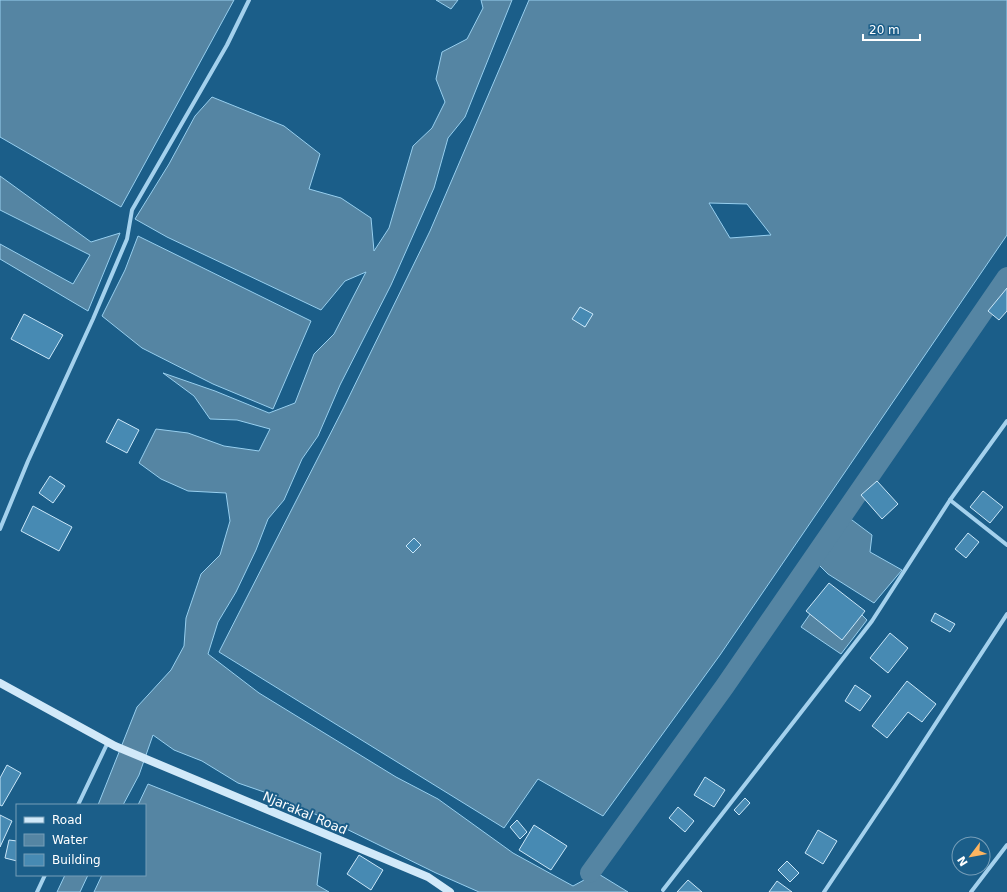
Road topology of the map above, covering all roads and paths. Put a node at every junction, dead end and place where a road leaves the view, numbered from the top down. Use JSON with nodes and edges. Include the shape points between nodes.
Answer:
{"nodes":[{"id":1,"x":249,"y":0,"type":"edge"},
{"id":2,"x":1007,"y":421,"type":"edge"},
{"id":3,"x":950,"y":500,"type":"junction"},
{"id":4,"x":0,"y":529,"type":"edge"},
{"id":5,"x":1007,"y":545,"type":"edge"},
{"id":6,"x":1007,"y":614,"type":"edge"},
{"id":7,"x":0,"y":683,"type":"edge"},
{"id":8,"x":112,"y":744,"type":"junction"},
{"id":9,"x":79,"y":804,"type":"edge"},
{"id":10,"x":1007,"y":845,"type":"edge"},
{"id":11,"x":45,"y":876,"type":"edge"},
{"id":12,"x":663,"y":890,"type":"dead end"},
{"id":13,"x":37,"y":892,"type":"edge"},
{"id":14,"x":450,"y":892,"type":"edge"},
{"id":15,"x":824,"y":892,"type":"edge"},
{"id":16,"x":971,"y":892,"type":"edge"}],
"edges":[{"from":1,"to":4,"type":"street","via":[[227,45],[132,210],[128,239]]},
{"from":2,"to":3,"type":"street"},
{"from":3,"to":5,"type":"street"},
{"from":3,"to":12,"type":"street","via":[[872,620]]},
{"from":6,"to":15,"type":"street"},
{"from":7,"to":8,"type":"main road"},
{"from":8,"to":9,"type":"street"},
{"from":8,"to":14,"type":"main road","name":"Njarakal Road","via":[[428,877]]},
{"from":10,"to":16,"type":"street"},
{"from":11,"to":13,"type":"street"}]}
